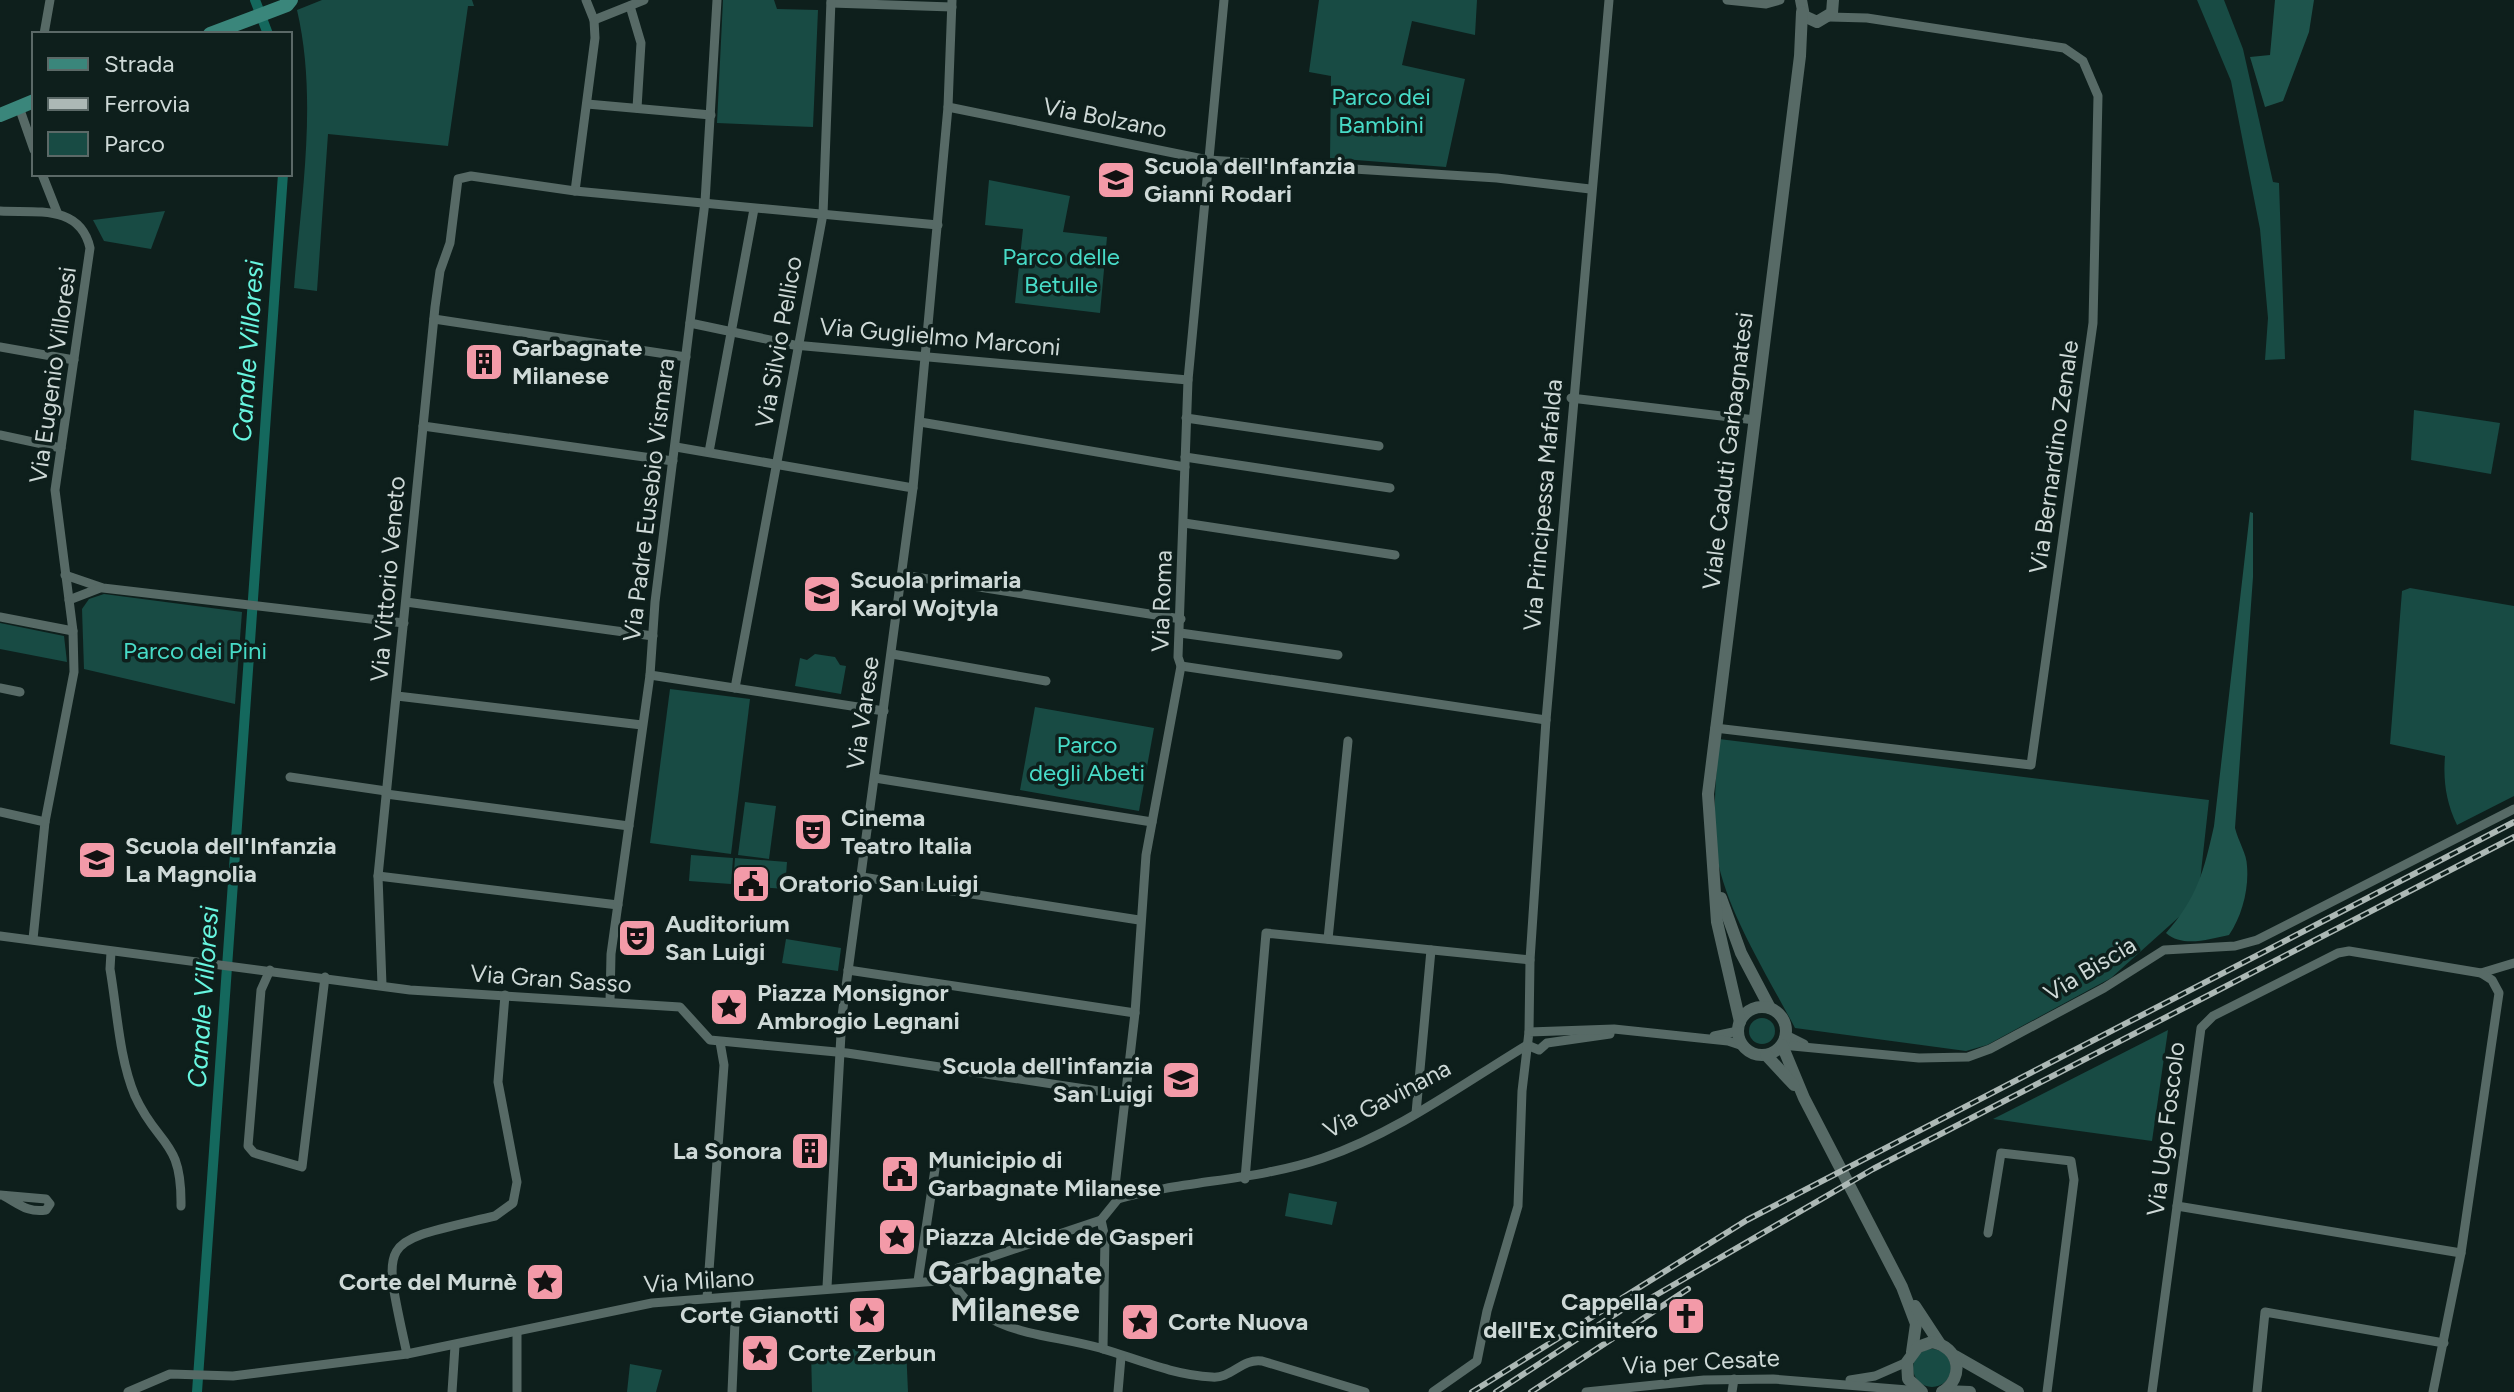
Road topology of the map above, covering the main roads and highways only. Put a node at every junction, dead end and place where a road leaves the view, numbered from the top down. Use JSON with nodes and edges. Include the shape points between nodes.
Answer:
{"nodes":[{"id":1,"x":281,"y":0,"type":"edge"},
{"id":2,"x":291,"y":0,"type":"edge"},
{"id":3,"x":240,"y":20,"type":"junction"},
{"id":4,"x":208,"y":32,"type":"edge"},
{"id":5,"x":214,"y":32,"type":"edge"},
{"id":6,"x":32,"y":102,"type":"edge"},
{"id":7,"x":0,"y":115,"type":"edge"}],
"edges":[{"from":1,"to":3,"type":"main road"},
{"from":2,"to":3,"type":"main road"},
{"from":3,"to":4,"type":"main road"},
{"from":3,"to":5,"type":"main road"},
{"from":6,"to":7,"type":"main road"}]}
